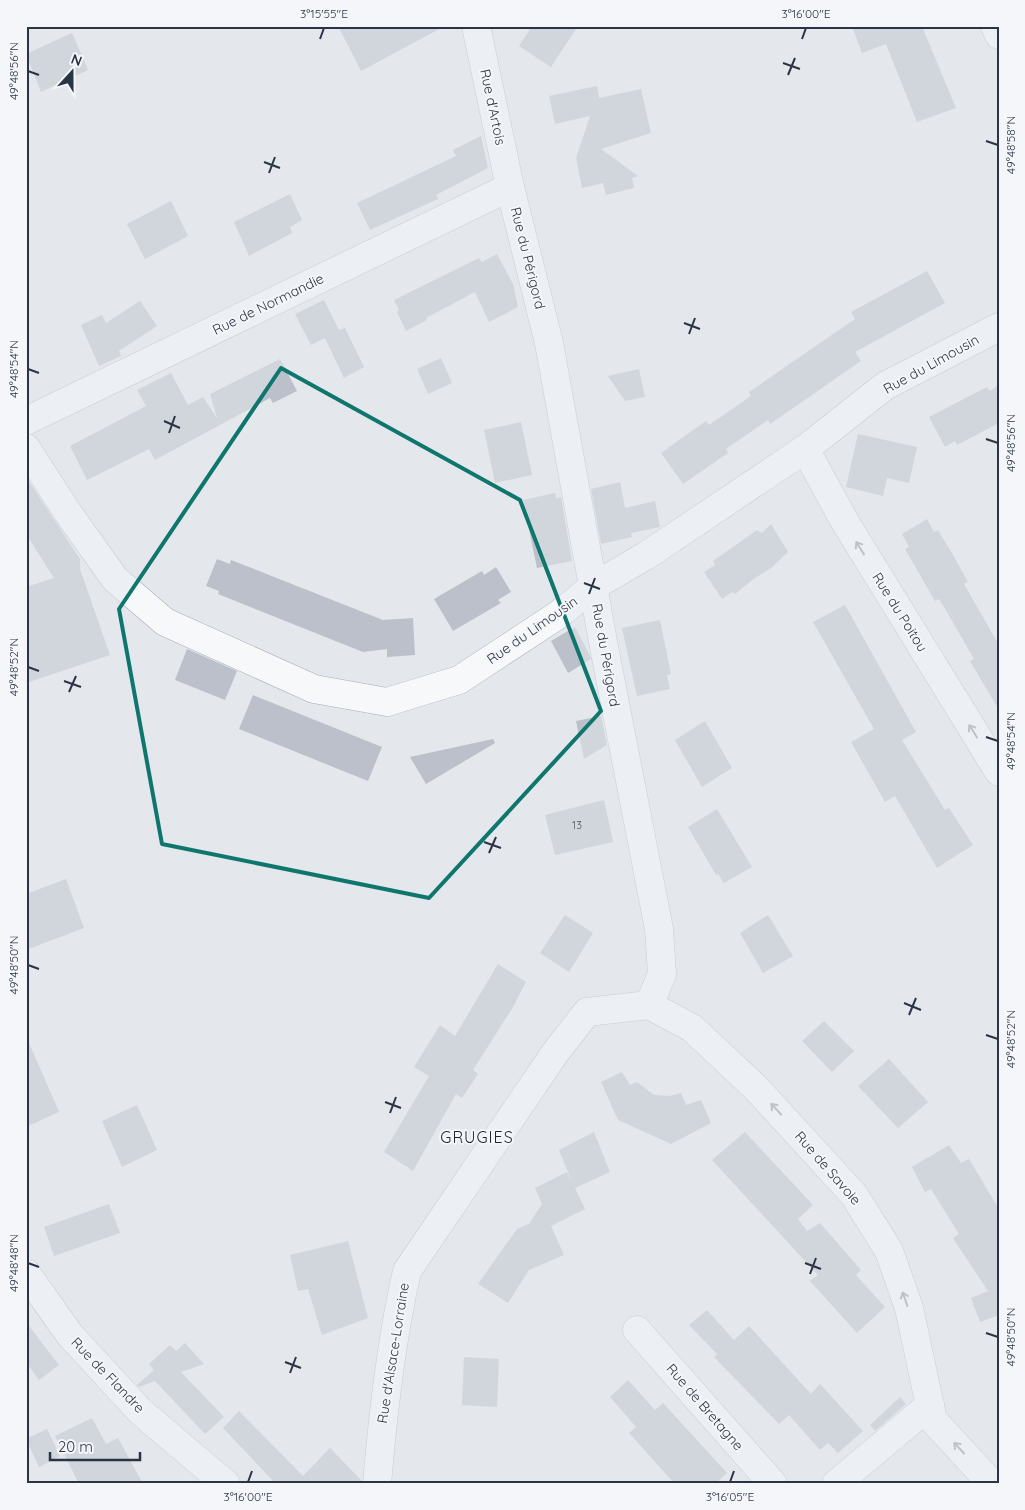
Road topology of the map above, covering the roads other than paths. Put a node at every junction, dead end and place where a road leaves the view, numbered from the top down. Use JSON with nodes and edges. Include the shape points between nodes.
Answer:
{"nodes":[{"id":1,"x":476,"y":26,"type":"edge"},
{"id":2,"x":995,"y":26,"type":"edge"},
{"id":3,"x":999,"y":35,"type":"edge"},
{"id":4,"x":510,"y":187,"type":"junction"},
{"id":5,"x":999,"y":327,"type":"edge"},
{"id":6,"x":26,"y":421,"type":"edge"},
{"id":7,"x":26,"y":448,"type":"edge"},
{"id":8,"x":805,"y":449,"type":"junction"},
{"id":9,"x":594,"y":586,"type":"junction"},
{"id":10,"x":999,"y":772,"type":"edge"},
{"id":11,"x":649,"y":1005,"type":"junction"},
{"id":12,"x":26,"y":1273,"type":"edge"},
{"id":13,"x":637,"y":1330,"type":"dead end"},
{"id":14,"x":930,"y":1405,"type":"junction"},
{"id":15,"x":226,"y":1484,"type":"edge"},
{"id":16,"x":377,"y":1484,"type":"edge"},
{"id":17,"x":773,"y":1484,"type":"edge"},
{"id":18,"x":836,"y":1484,"type":"edge"},
{"id":19,"x":992,"y":1484,"type":"edge"}],
"edges":[{"from":1,"to":4,"type":"street","name":"Rue d'Artois"},
{"from":2,"to":3,"type":"street"},
{"from":4,"to":6,"type":"street","name":"Rue de Normandie"},
{"from":4,"to":9,"type":"street","name":"Rue du Périgord","via":[[549,343]]},
{"from":5,"to":8,"type":"street","name":"Rue du Limousin","via":[[885,386]]},
{"from":7,"to":9,"type":"street","name":"Rue du Limousin","via":[[115,579],[165,622],[314,689],[387,702],[459,680],[558,615]]},
{"from":8,"to":9,"type":"street","name":"Rue du Limousin","via":[[647,555]]},
{"from":10,"to":8,"type":"street","name":"Rue du Poitou","one_way":true,"via":[[845,522]]},
{"from":9,"to":11,"type":"street","name":"Rue du Périgord","via":[[659,929],[662,974]]},
{"from":14,"to":11,"type":"street","name":"Rue de Savoie","one_way":true,"via":[[909,1308],[889,1251],[854,1195],[756,1088],[692,1028]]},
{"from":11,"to":16,"type":"street","name":"Rue d'Alsace-Lorraine","via":[[587,1012],[555,1053],[407,1271],[397,1312]]},
{"from":12,"to":15,"type":"street","name":"Rue de Flandre","via":[[70,1335],[141,1412]]},
{"from":13,"to":17,"type":"street","name":"Rue de Bretagne"},
{"from":14,"to":18,"type":"street"},
{"from":19,"to":14,"type":"street","name":"Rue de Savoie","one_way":true,"via":[[933,1420]]}]}
